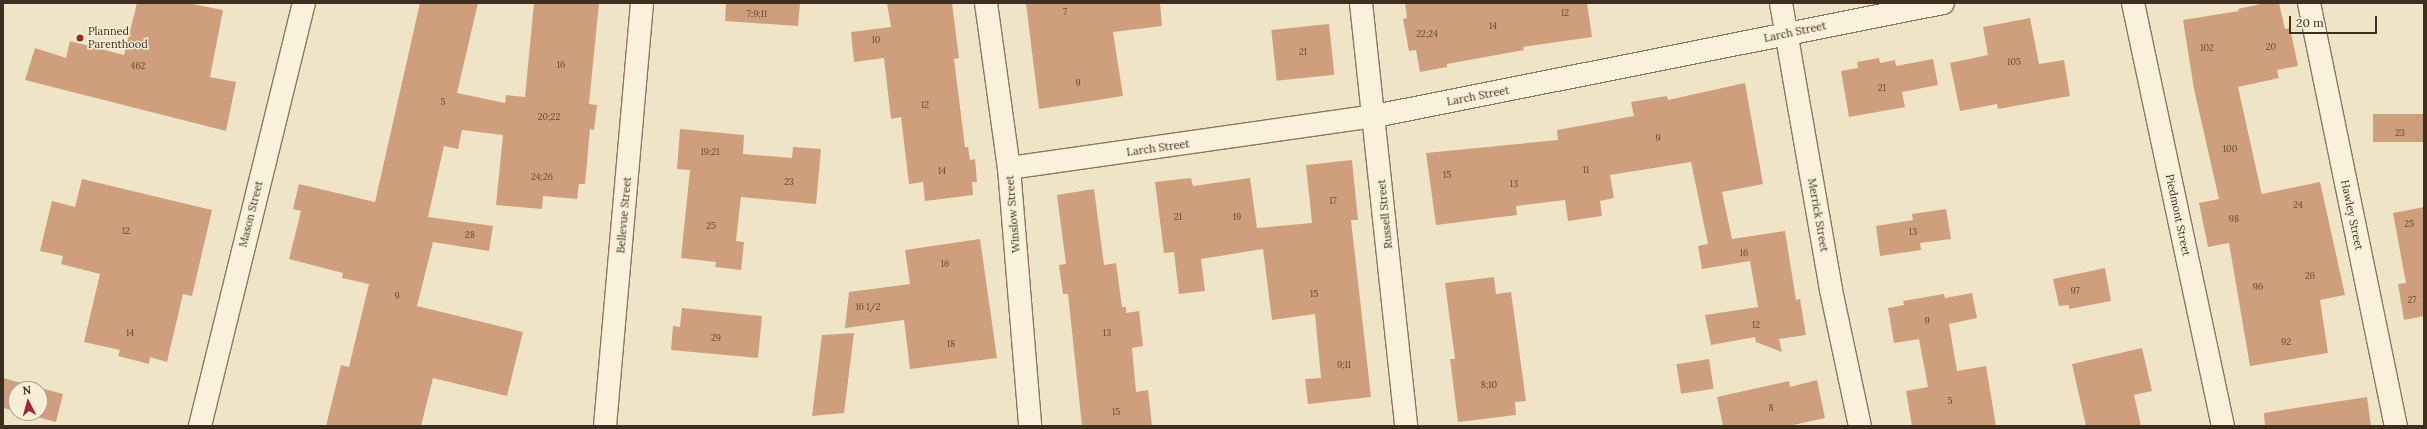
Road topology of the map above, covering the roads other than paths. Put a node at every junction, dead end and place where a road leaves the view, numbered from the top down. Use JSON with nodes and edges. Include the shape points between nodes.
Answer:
{"nodes":[{"id":1,"x":304,"y":3,"type":"edge"},
{"id":2,"x":642,"y":3,"type":"edge"},
{"id":3,"x":986,"y":3,"type":"edge"},
{"id":4,"x":1361,"y":3,"type":"edge"},
{"id":5,"x":1781,"y":3,"type":"edge"},
{"id":6,"x":1943,"y":3,"type":"edge"},
{"id":7,"x":2133,"y":3,"type":"edge"},
{"id":8,"x":2309,"y":3,"type":"edge"},
{"id":9,"x":1787,"y":34,"type":"junction"},
{"id":10,"x":1375,"y":116,"type":"junction"},
{"id":11,"x":1009,"y":168,"type":"junction"},
{"id":12,"x":200,"y":426,"type":"edge"},
{"id":13,"x":605,"y":426,"type":"edge"},
{"id":14,"x":1030,"y":426,"type":"edge"},
{"id":15,"x":1406,"y":426,"type":"edge"},
{"id":16,"x":1860,"y":426,"type":"edge"},
{"id":17,"x":2224,"y":426,"type":"edge"},
{"id":18,"x":2396,"y":426,"type":"edge"}],
"edges":[{"from":1,"to":12,"type":"street","name":"Mason Street"},
{"from":2,"to":13,"type":"street","name":"Bellevue Street"},
{"from":3,"to":11,"type":"street","name":"Winslow Street"},
{"from":4,"to":10,"type":"street","name":"Russell Street"},
{"from":5,"to":9,"type":"street","name":"Merrick Street"},
{"from":6,"to":9,"type":"street","name":"Larch Street"},
{"from":7,"to":17,"type":"street","name":"Piedmont Street"},
{"from":8,"to":18,"type":"street","name":"Hawley Street"},
{"from":9,"to":10,"type":"street","name":"Larch Street"},
{"from":9,"to":16,"type":"street","name":"Merrick Street","via":[[1831,290]]},
{"from":10,"to":11,"type":"street","name":"Larch Street"},
{"from":10,"to":15,"type":"street","name":"Russell Street"},
{"from":11,"to":14,"type":"street","name":"Winslow Street"}]}
